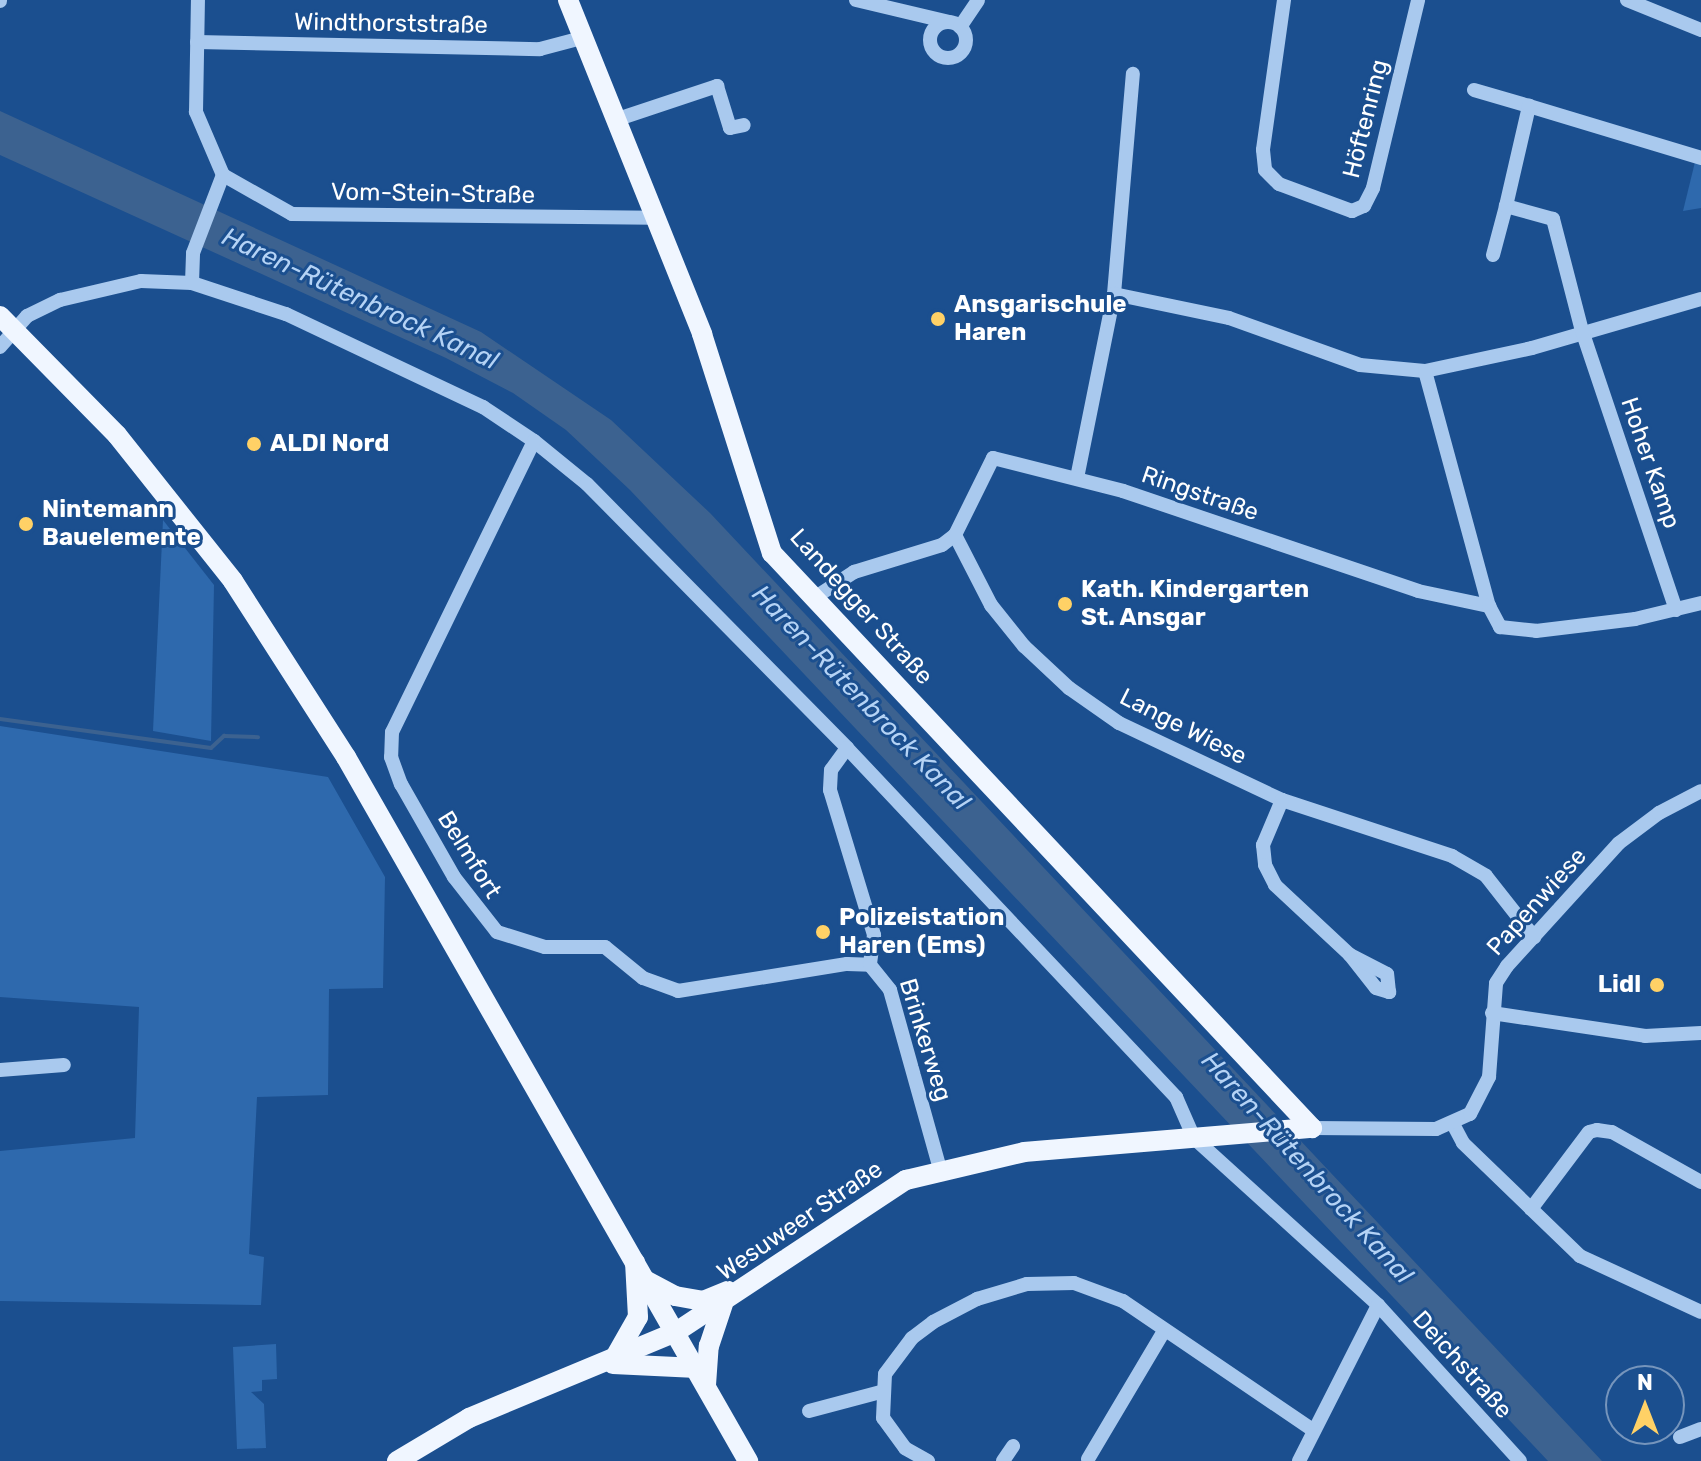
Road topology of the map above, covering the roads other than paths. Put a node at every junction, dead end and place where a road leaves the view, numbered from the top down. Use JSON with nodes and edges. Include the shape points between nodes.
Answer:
{"nodes":[{"id":1,"x":198,"y":0,"type":"edge"},
{"id":2,"x":568,"y":0,"type":"edge"},
{"id":3,"x":856,"y":0,"type":"edge"},
{"id":4,"x":978,"y":0,"type":"edge"},
{"id":5,"x":1284,"y":0,"type":"edge"},
{"id":6,"x":1418,"y":0,"type":"edge"},
{"id":7,"x":1627,"y":0,"type":"edge"},
{"id":8,"x":1701,"y":30,"type":"edge"},
{"id":9,"x":582,"y":38,"type":"junction"},
{"id":10,"x":197,"y":42,"type":"junction"},
{"id":11,"x":1133,"y":74,"type":"dead end"},
{"id":12,"x":1474,"y":90,"type":"dead end"},
{"id":13,"x":1529,"y":106,"type":"junction"},
{"id":14,"x":615,"y":120,"type":"junction"},
{"id":15,"x":744,"y":125,"type":"dead end"},
{"id":16,"x":1701,"y":158,"type":"edge"},
{"id":17,"x":223,"y":175,"type":"junction"},
{"id":18,"x":1506,"y":206,"type":"junction"},
{"id":19,"x":653,"y":218,"type":"junction"},
{"id":20,"x":1493,"y":255,"type":"dead end"},
{"id":21,"x":192,"y":283,"type":"junction"},
{"id":22,"x":1114,"y":294,"type":"junction"},
{"id":23,"x":1701,"y":299,"type":"edge"},
{"id":24,"x":7,"y":323,"type":"edge"},
{"id":25,"x":1582,"y":331,"type":"junction"},
{"id":26,"x":0,"y":347,"type":"edge"},
{"id":27,"x":1425,"y":371,"type":"junction"},
{"id":28,"x":534,"y":441,"type":"junction"},
{"id":29,"x":1077,"y":478,"type":"junction"},
{"id":30,"x":955,"y":535,"type":"junction"},
{"id":31,"x":814,"y":598,"type":"junction"},
{"id":32,"x":1701,"y":603,"type":"edge"},
{"id":33,"x":1489,"y":606,"type":"junction"},
{"id":34,"x":1676,"y":610,"type":"junction"},
{"id":35,"x":847,"y":748,"type":"junction"},
{"id":36,"x":1701,"y":791,"type":"edge"},
{"id":37,"x":1282,"y":800,"type":"junction"},
{"id":38,"x":1534,"y":937,"type":"junction"},
{"id":39,"x":1350,"y":955,"type":"dead end"},
{"id":40,"x":870,"y":965,"type":"junction"},
{"id":41,"x":1492,"y":1013,"type":"junction"},
{"id":42,"x":1701,"y":1033,"type":"edge"},
{"id":43,"x":64,"y":1065,"type":"dead end"},
{"id":44,"x":0,"y":1070,"type":"edge"},
{"id":45,"x":1453,"y":1124,"type":"junction"},
{"id":46,"x":1304,"y":1129,"type":"junction"},
{"id":47,"x":1194,"y":1138,"type":"junction"},
{"id":48,"x":940,"y":1169,"type":"junction"},
{"id":49,"x":1701,"y":1182,"type":"edge"},
{"id":50,"x":1531,"y":1209,"type":"junction"},
{"id":51,"x":635,"y":1262,"type":"junction"},
{"id":52,"x":647,"y":1281,"type":"junction"},
{"id":53,"x":755,"y":1282,"type":"junction"},
{"id":54,"x":723,"y":1304,"type":"junction"},
{"id":55,"x":1378,"y":1305,"type":"junction"},
{"id":56,"x":1701,"y":1312,"type":"edge"},
{"id":57,"x":1164,"y":1331,"type":"junction"},
{"id":58,"x":676,"y":1332,"type":"junction"},
{"id":59,"x":607,"y":1362,"type":"junction"},
{"id":60,"x":702,"y":1376,"type":"junction"},
{"id":61,"x":881,"y":1392,"type":"junction"},
{"id":62,"x":809,"y":1411,"type":"dead end"},
{"id":63,"x":1313,"y":1430,"type":"junction"},
{"id":64,"x":1013,"y":1446,"type":"dead end"},
{"id":65,"x":1088,"y":1459,"type":"dead end"},
{"id":66,"x":397,"y":1461,"type":"edge"},
{"id":67,"x":748,"y":1461,"type":"edge"},
{"id":68,"x":928,"y":1461,"type":"edge"},
{"id":69,"x":1003,"y":1461,"type":"edge"},
{"id":70,"x":1299,"y":1461,"type":"edge"},
{"id":71,"x":1520,"y":1461,"type":"edge"}],
"edges":[{"from":1,"to":10,"type":"street"},
{"from":2,"to":9,"type":"main road","name":"Landegger Straße"},
{"from":3,"to":4,"type":"street","via":[[956,24]]},
{"from":5,"to":6,"type":"street","name":"Höftenring","via":[[1263,150],[1265,170],[1279,184],[1352,211],[1364,206],[1373,188]]},
{"from":7,"to":8,"type":"street"},
{"from":9,"to":10,"type":"street","name":"Windthorststraße","via":[[540,49]]},
{"from":9,"to":14,"type":"main road","name":"Landegger Straße"},
{"from":10,"to":17,"type":"street","via":[[196,112]]},
{"from":11,"to":22,"type":"street"},
{"from":12,"to":13,"type":"street"},
{"from":13,"to":16,"type":"street"},
{"from":13,"to":18,"type":"street"},
{"from":14,"to":15,"type":"street","via":[[717,86],[730,128]]},
{"from":14,"to":19,"type":"main road","name":"Landegger Straße"},
{"from":17,"to":19,"type":"street","name":"Vom-Stein-Straße","via":[[292,214]]},
{"from":17,"to":21,"type":"street","via":[[193,253]]},
{"from":18,"to":20,"type":"street"},
{"from":18,"to":25,"type":"street","name":"Hoher Kamp","via":[[1553,219]]},
{"from":19,"to":31,"type":"main road","name":"Landegger Straße","via":[[720,384],[764,538]]},
{"from":21,"to":24,"type":"street","via":[[141,281],[97,289]]},
{"from":21,"to":28,"type":"street","via":[[286,314],[483,407]]},
{"from":22,"to":27,"type":"street","via":[[1229,318],[1360,365]]},
{"from":22,"to":29,"type":"street"},
{"from":23,"to":25,"type":"street"},
{"from":24,"to":26,"type":"street"},
{"from":24,"to":51,"type":"main road","via":[[117,435],[233,581],[346,757]]},
{"from":25,"to":27,"type":"street"},
{"from":25,"to":34,"type":"street","name":"Hoher Kamp"},
{"from":27,"to":33,"type":"street"},
{"from":28,"to":35,"type":"street","via":[[587,484]]},
{"from":28,"to":40,"type":"street","name":"Belmfort","via":[[514,472],[392,732],[391,757],[401,784],[454,877],[497,932],[545,947],[605,947],[643,978],[678,991],[847,964]]},
{"from":29,"to":30,"type":"street","name":"Ringstraße","via":[[993,458]]},
{"from":29,"to":33,"type":"street","name":"Ringstraße","via":[[1370,577]]},
{"from":30,"to":31,"type":"street","via":[[942,545],[854,572]]},
{"from":30,"to":37,"type":"street","name":"Lange Wiese","via":[[991,605],[1069,688],[1119,723]]},
{"from":31,"to":46,"type":"main road","name":"Landegger Straße"},
{"from":32,"to":34,"type":"street","name":"Ringstraße"},
{"from":33,"to":34,"type":"street","name":"Ringstraße","via":[[1500,627],[1536,631]]},
{"from":35,"to":40,"type":"street","name":"Brinkerweg","via":[[828,780],[874,935]]},
{"from":35,"to":47,"type":"street","via":[[1176,1097]]},
{"from":36,"to":38,"type":"street","name":"Papenwiese","via":[[1619,843]]},
{"from":37,"to":38,"type":"street","name":"Lange Wiese","via":[[1452,856],[1486,876]]},
{"from":37,"to":39,"type":"street","via":[[1267,826],[1265,865],[1275,885]]},
{"from":38,"to":41,"type":"street","name":"Papenwiese","via":[[1496,983]]},
{"from":40,"to":48,"type":"street","name":"Brinkerweg","via":[[890,990]]},
{"from":41,"to":42,"type":"street","via":[[1645,1036]]},
{"from":41,"to":45,"type":"street","name":"Papenwiese","via":[[1484,1093],[1470,1114]]},
{"from":43,"to":44,"type":"street"},
{"from":45,"to":46,"type":"street","via":[[1415,1131]]},
{"from":45,"to":50,"type":"street","via":[[1463,1143]]},
{"from":46,"to":47,"type":"main road","name":"Wesuweer Straße"},
{"from":47,"to":48,"type":"main road","name":"Wesuweer Straße","via":[[1024,1152]]},
{"from":47,"to":55,"type":"street","name":"Deichstraße"},
{"from":48,"to":53,"type":"main road","name":"Wesuweer Straße","via":[[867,1202]]},
{"from":49,"to":50,"type":"street","via":[[1612,1132],[1597,1130],[1589,1132]]},
{"from":50,"to":56,"type":"street","via":[[1580,1256]]},
{"from":51,"to":52,"type":"main road"},
{"from":51,"to":59,"type":"main road","via":[[638,1317]]},
{"from":52,"to":53,"type":"main road","via":[[675,1296],[703,1301]]},
{"from":52,"to":58,"type":"main road"},
{"from":53,"to":54,"type":"main road","name":"Wesuweer Straße"},
{"from":54,"to":58,"type":"main road","name":"Wesuweer Straße"},
{"from":54,"to":60,"type":"main road"},
{"from":55,"to":63,"type":"street"},
{"from":55,"to":71,"type":"street","name":"Deichstraße"},
{"from":57,"to":61,"type":"street","via":[[1100,1289],[1074,1283],[1027,1284],[977,1299],[933,1322],[897,1355]]},
{"from":57,"to":63,"type":"street"},
{"from":57,"to":65,"type":"street"},
{"from":58,"to":59,"type":"main road","name":"Wesuweer Straße"},
{"from":58,"to":60,"type":"main road"},
{"from":59,"to":60,"type":"main road"},
{"from":59,"to":66,"type":"main road","name":"Wesuweer Straße","via":[[469,1418]]},
{"from":60,"to":67,"type":"main road"},
{"from":61,"to":62,"type":"street"},
{"from":61,"to":68,"type":"street","via":[[883,1418],[905,1448]]},
{"from":63,"to":70,"type":"street"},
{"from":64,"to":69,"type":"street"}]}
